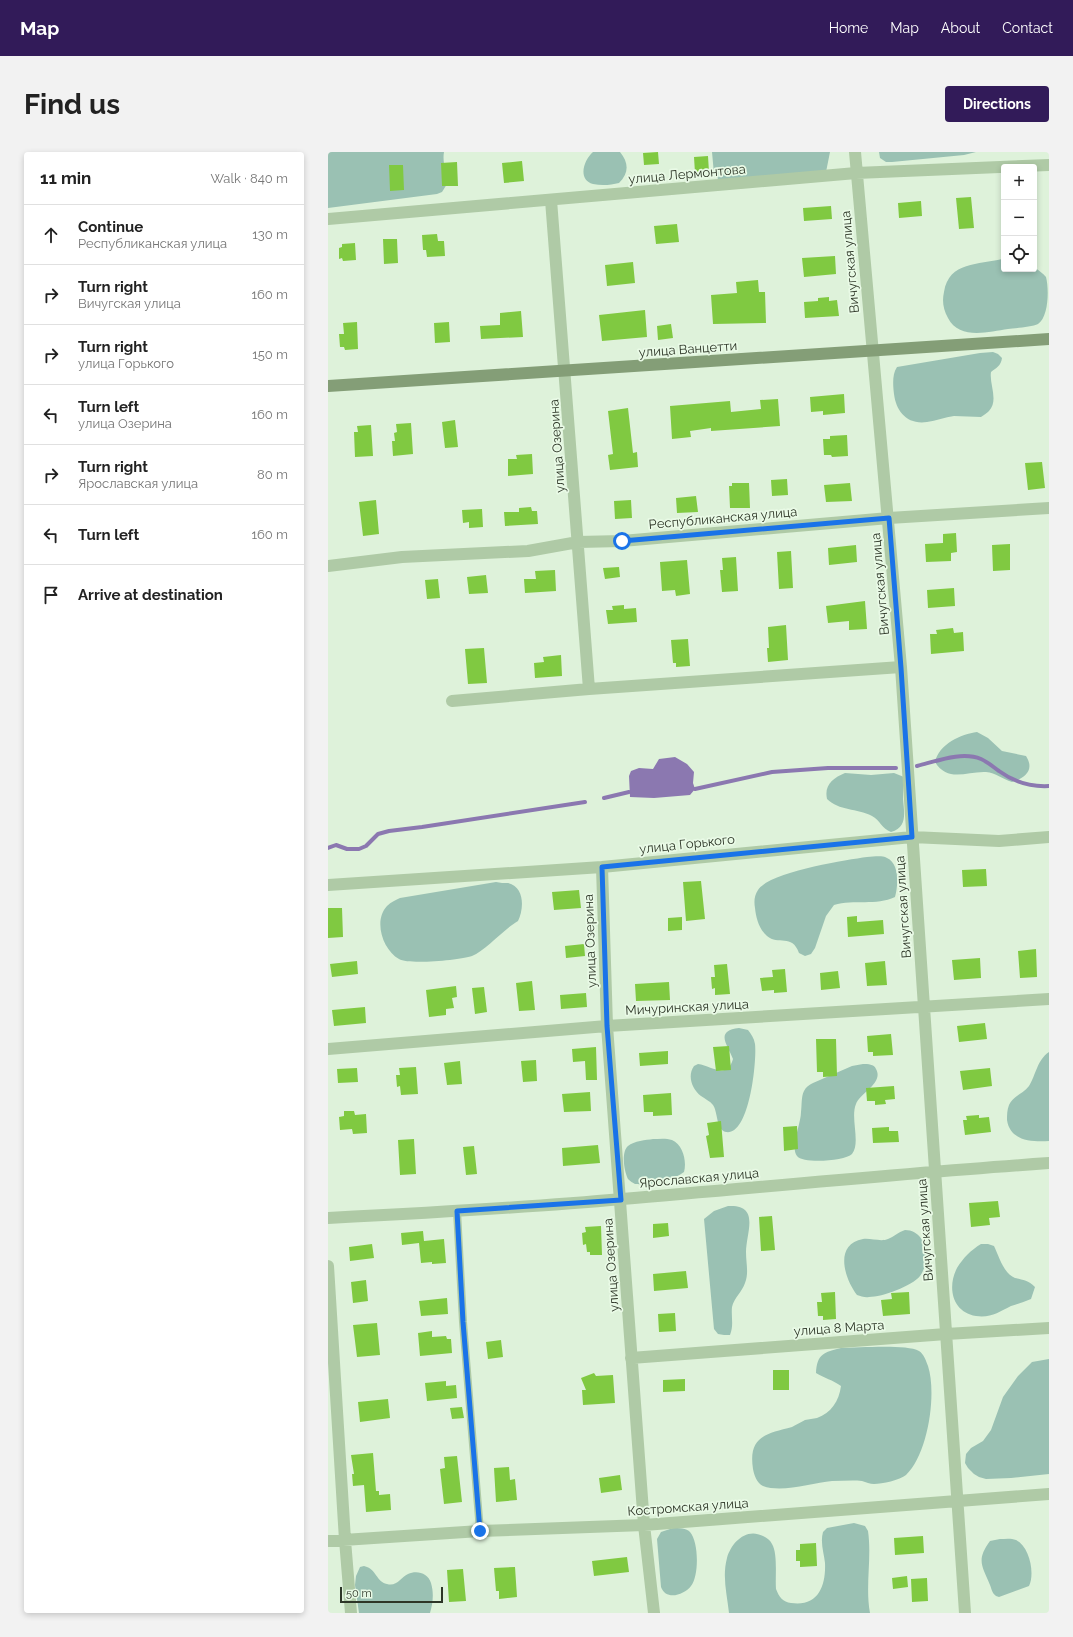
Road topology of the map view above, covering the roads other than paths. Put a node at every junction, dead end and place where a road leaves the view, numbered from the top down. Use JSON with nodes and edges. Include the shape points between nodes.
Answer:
{"nodes":[{"id":1,"x":855,"y":152,"type":"edge"},
{"id":2,"x":1049,"y":165,"type":"edge"},
{"id":3,"x":856,"y":173,"type":"junction"},
{"id":4,"x":551,"y":200,"type":"junction"},
{"id":5,"x":328,"y":219,"type":"edge"},
{"id":6,"x":1049,"y":340,"type":"edge"},
{"id":7,"x":872,"y":351,"type":"junction"},
{"id":8,"x":565,"y":371,"type":"junction"},
{"id":9,"x":328,"y":386,"type":"edge"},
{"id":10,"x":1049,"y":508,"type":"edge"},
{"id":11,"x":889,"y":518,"type":"junction"},
{"id":12,"x":578,"y":542,"type":"junction"},
{"id":13,"x":328,"y":566,"type":"edge"},
{"id":14,"x":901,"y":668,"type":"junction"},
{"id":15,"x":589,"y":689,"type":"junction"},
{"id":16,"x":452,"y":701,"type":"dead end"},
{"id":17,"x":912,"y":837,"type":"junction"},
{"id":18,"x":1049,"y":837,"type":"edge"},
{"id":19,"x":602,"y":867,"type":"junction"},
{"id":20,"x":328,"y":885,"type":"edge"},
{"id":21,"x":1049,"y":999,"type":"edge"},
{"id":22,"x":923,"y":1007,"type":"junction"},
{"id":23,"x":607,"y":1026,"type":"junction"},
{"id":24,"x":328,"y":1049,"type":"edge"},
{"id":25,"x":1049,"y":1163,"type":"edge"},
{"id":26,"x":935,"y":1171,"type":"junction"},
{"id":27,"x":621,"y":1200,"type":"junction"},
{"id":28,"x":457,"y":1211,"type":"junction"},
{"id":29,"x":328,"y":1218,"type":"edge"},
{"id":30,"x":328,"y":1266,"type":"edge"},
{"id":31,"x":1049,"y":1328,"type":"edge"},
{"id":32,"x":946,"y":1334,"type":"junction"},
{"id":33,"x":631,"y":1358,"type":"junction"},
{"id":34,"x":1049,"y":1494,"type":"edge"},
{"id":35,"x":956,"y":1501,"type":"junction"},
{"id":36,"x":644,"y":1525,"type":"junction"},
{"id":37,"x":480,"y":1531,"type":"junction"},
{"id":38,"x":345,"y":1540,"type":"junction"},
{"id":39,"x":328,"y":1541,"type":"edge"},
{"id":40,"x":351,"y":1613,"type":"edge"},
{"id":41,"x":654,"y":1613,"type":"edge"},
{"id":42,"x":965,"y":1613,"type":"edge"}],
"edges":[{"from":1,"to":3,"type":"street","name":"Вичугская улица"},
{"from":2,"to":3,"type":"street","name":"улица Лермонтова"},
{"from":3,"to":4,"type":"street","name":"улица Лермонтова"},
{"from":3,"to":7,"type":"street","name":"Вичугская улица"},
{"from":4,"to":5,"type":"street","name":"улица Лермонтова"},
{"from":4,"to":8,"type":"street","name":"улица Озерина"},
{"from":6,"to":7,"type":"street","name":"улица Ванцетти"},
{"from":7,"to":8,"type":"street","name":"улица Ванцетти"},
{"from":7,"to":11,"type":"street","name":"Вичугская улица"},
{"from":8,"to":9,"type":"street","name":"улица Ванцетти"},
{"from":8,"to":12,"type":"street","name":"улица Озерина"},
{"from":10,"to":11,"type":"street","name":"Республиканская улица"},
{"from":11,"to":12,"type":"street","name":"Республиканская улица","via":[[622,541]]},
{"from":11,"to":14,"type":"street","name":"Вичугская улица"},
{"from":12,"to":13,"type":"street","name":"Республиканская улица","via":[[528,551],[402,557]]},
{"from":12,"to":15,"type":"street","name":"улица Озерина"},
{"from":14,"to":15,"type":"street"},
{"from":14,"to":17,"type":"street","name":"Вичугская улица"},
{"from":15,"to":16,"type":"street"},
{"from":17,"to":18,"type":"street","name":"улица Горького","via":[[998,841]]},
{"from":17,"to":19,"type":"street","name":"улица Горького"},
{"from":17,"to":22,"type":"street","name":"Вичугская улица"},
{"from":19,"to":20,"type":"street","name":"улица Горького"},
{"from":19,"to":23,"type":"street","name":"улица Озерина"},
{"from":21,"to":22,"type":"street","name":"Мичуринская улица"},
{"from":22,"to":23,"type":"street","name":"Мичуринская улица"},
{"from":22,"to":26,"type":"street","name":"Вичугская улица"},
{"from":23,"to":24,"type":"street","name":"Мичуринская улица"},
{"from":23,"to":27,"type":"street","name":"улица Озерина"},
{"from":25,"to":26,"type":"street","name":"Ярославская улица"},
{"from":26,"to":27,"type":"street","name":"Ярославская улица"},
{"from":26,"to":32,"type":"street","name":"Вичугская улица"},
{"from":27,"to":28,"type":"street","name":"Ярославская улица"},
{"from":27,"to":33,"type":"street","name":"улица Озерина"},
{"from":28,"to":29,"type":"street","name":"Ярославская улица"},
{"from":28,"to":37,"type":"lane"},
{"from":30,"to":38,"type":"street"},
{"from":31,"to":32,"type":"street","name":"улица 8 Марта"},
{"from":32,"to":33,"type":"street","name":"улица 8 Марта"},
{"from":32,"to":35,"type":"street","name":"Вичугская улица"},
{"from":33,"to":36,"type":"street","name":"улица Озерина"},
{"from":34,"to":35,"type":"street","name":"Костромская улица"},
{"from":35,"to":36,"type":"street","name":"Костромская улица"},
{"from":35,"to":42,"type":"street","name":"Вичугская улица"},
{"from":36,"to":37,"type":"street","name":"Костромская улица"},
{"from":36,"to":41,"type":"street","name":"улица Озерина"},
{"from":37,"to":38,"type":"street","name":"Костромская улица"},
{"from":38,"to":39,"type":"street","name":"Костромская улица"},
{"from":38,"to":40,"type":"street"}]}
